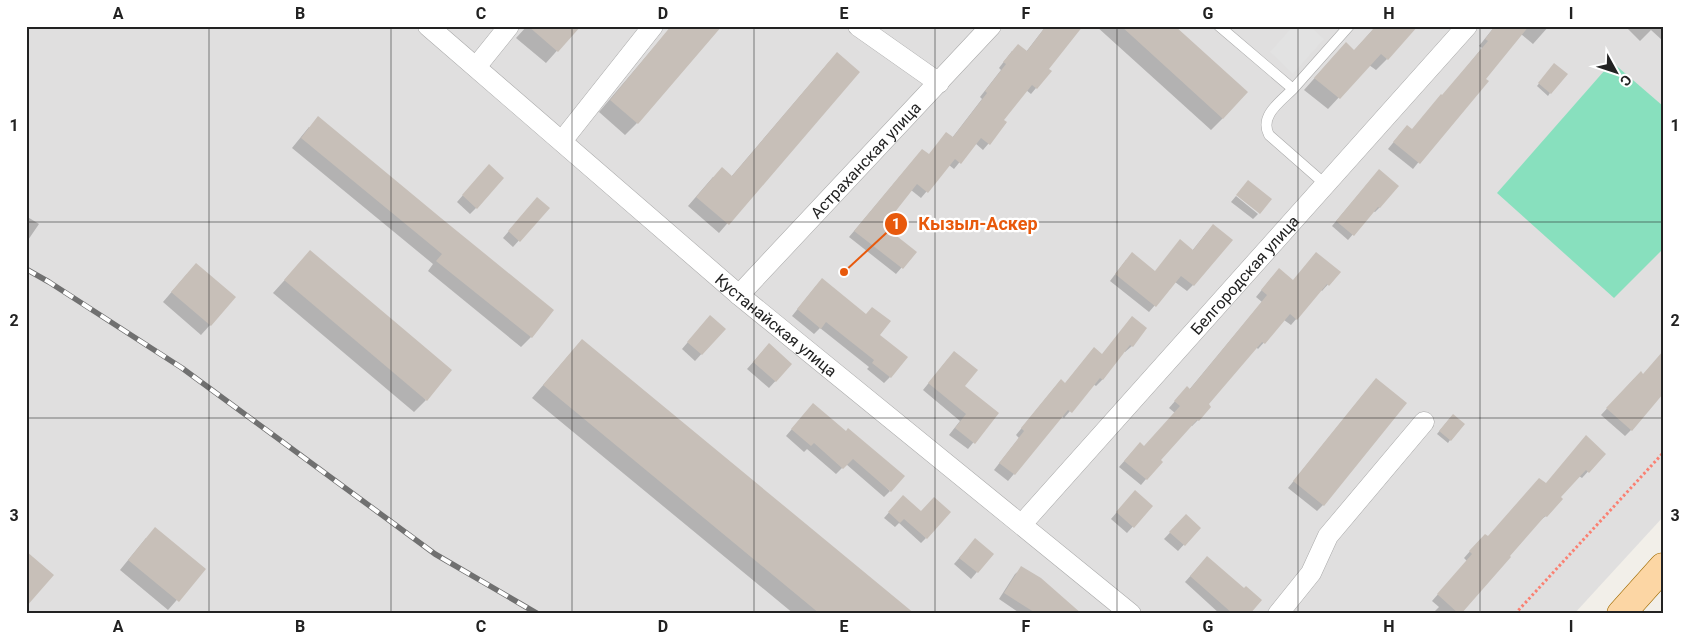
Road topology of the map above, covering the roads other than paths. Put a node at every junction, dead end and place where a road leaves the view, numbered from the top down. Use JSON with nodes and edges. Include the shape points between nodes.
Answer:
{"nodes":[{"id":1,"x":509,"y":26,"type":"edge"},
{"id":2,"x":653,"y":26,"type":"edge"},
{"id":3,"x":858,"y":26,"type":"edge"},
{"id":4,"x":991,"y":26,"type":"edge"},
{"id":5,"x":1219,"y":26,"type":"edge"},
{"id":6,"x":1349,"y":26,"type":"edge"},
{"id":7,"x":1467,"y":26,"type":"edge"},
{"id":8,"x":438,"y":29,"type":"edge"},
{"id":9,"x":476,"y":68,"type":"junction"},
{"id":10,"x":939,"y":83,"type":"junction"},
{"id":11,"x":1293,"y":89,"type":"junction"},
{"id":12,"x":562,"y":141,"type":"junction"},
{"id":13,"x":1326,"y":185,"type":"junction"},
{"id":14,"x":739,"y":295,"type":"junction"},
{"id":15,"x":1424,"y":422,"type":"dead end"},
{"id":16,"x":1022,"y":524,"type":"junction"},
{"id":17,"x":1663,"y":567,"type":"edge"},
{"id":18,"x":1131,"y":614,"type":"edge"},
{"id":19,"x":1278,"y":614,"type":"edge"},
{"id":20,"x":1620,"y":614,"type":"edge"}],
"edges":[{"from":1,"to":9,"type":"street"},
{"from":2,"to":12,"type":"street"},
{"from":3,"to":10,"type":"street"},
{"from":4,"to":10,"type":"street","name":"Астраханская улица"},
{"from":5,"to":11,"type":"lane"},
{"from":6,"to":11,"type":"lane"},
{"from":7,"to":13,"type":"street","name":"Белгородская улица"},
{"from":8,"to":9,"type":"street","name":"Кустанайская улица"},
{"from":9,"to":12,"type":"street","name":"Кустанайская улица"},
{"from":10,"to":14,"type":"street","name":"Астраханская улица"},
{"from":11,"to":13,"type":"lane","via":[[1270,112],[1266,129]]},
{"from":12,"to":14,"type":"street","name":"Кустанайская улица"},
{"from":13,"to":16,"type":"street","name":"Белгородская улица"},
{"from":14,"to":16,"type":"street","name":"Кустанайская улица"},
{"from":15,"to":19,"type":"street","via":[[1328,536],[1312,573]]},
{"from":16,"to":18,"type":"street","name":"Кустанайская улица"},
{"from":17,"to":20,"type":"main road"}]}
